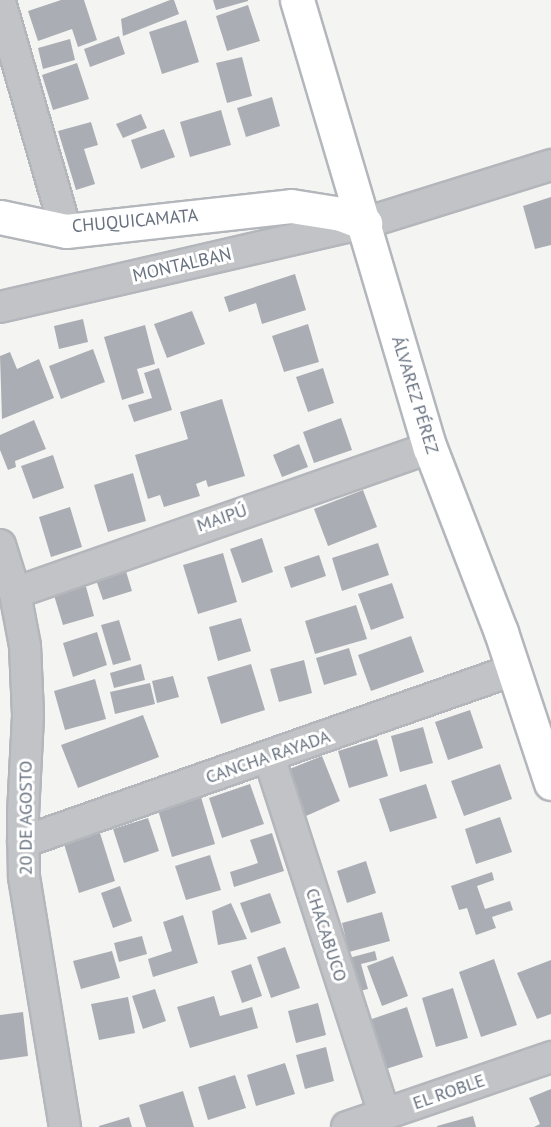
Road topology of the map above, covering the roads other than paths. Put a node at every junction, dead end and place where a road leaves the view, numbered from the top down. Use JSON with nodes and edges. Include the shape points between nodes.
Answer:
{"nodes":[{"id":1,"x":297,"y":0,"type":"edge"},
{"id":2,"x":0,"y":2,"type":"edge"},
{"id":3,"x":551,"y":165,"type":"edge"},
{"id":4,"x":0,"y":218,"type":"edge"},
{"id":5,"x":365,"y":223,"type":"junction"},
{"id":6,"x":66,"y":231,"type":"junction"},
{"id":7,"x":0,"y":307,"type":"edge"},
{"id":8,"x":430,"y":448,"type":"junction"},
{"id":9,"x":0,"y":545,"type":"edge"},
{"id":10,"x":15,"y":593,"type":"junction"},
{"id":11,"x":513,"y":670,"type":"junction"},
{"id":12,"x":269,"y":757,"type":"junction"},
{"id":13,"x":551,"y":783,"type":"edge"},
{"id":14,"x":23,"y":842,"type":"junction"},
{"id":15,"x":551,"y":1056,"type":"edge"},
{"id":16,"x":384,"y":1114,"type":"junction"},
{"id":17,"x":65,"y":1127,"type":"edge"},
{"id":18,"x":347,"y":1127,"type":"edge"}],
"edges":[{"from":1,"to":5,"type":"street","name":"ÁLVAREZ PÉREZ"},
{"from":2,"to":6,"type":"street","name":"CHUQUICAMATA"},
{"from":3,"to":5,"type":"street","name":"MONTALBAN"},
{"from":4,"to":6,"type":"street"},
{"from":5,"to":6,"type":"street","name":"CHUQUICAMATA","via":[[341,214],[291,206]]},
{"from":5,"to":7,"type":"street","name":"MONTALBAN"},
{"from":5,"to":8,"type":"street","name":"ÁLVAREZ PÉREZ"},
{"from":8,"to":10,"type":"street","name":"MAIPÚ"},
{"from":8,"to":11,"type":"street","name":"ÁLVAREZ PÉREZ"},
{"from":9,"to":10,"type":"street","name":"20 DE AGOSTO"},
{"from":10,"to":14,"type":"street","name":"20 DE AGOSTO","via":[[27,678]]},
{"from":11,"to":12,"type":"street","name":"CANCHA RAYADA"},
{"from":11,"to":13,"type":"street","name":"ÁLVAREZ PÉREZ"},
{"from":12,"to":14,"type":"street","name":"CANCHA RAYADA"},
{"from":12,"to":16,"type":"street","name":"CHACABUCO"},
{"from":14,"to":17,"type":"street","name":"20 DE AGOSTO","via":[[24,878]]},
{"from":15,"to":16,"type":"street","name":"EL ROBLE"},
{"from":16,"to":18,"type":"street","name":"EL ROBLE"}]}
